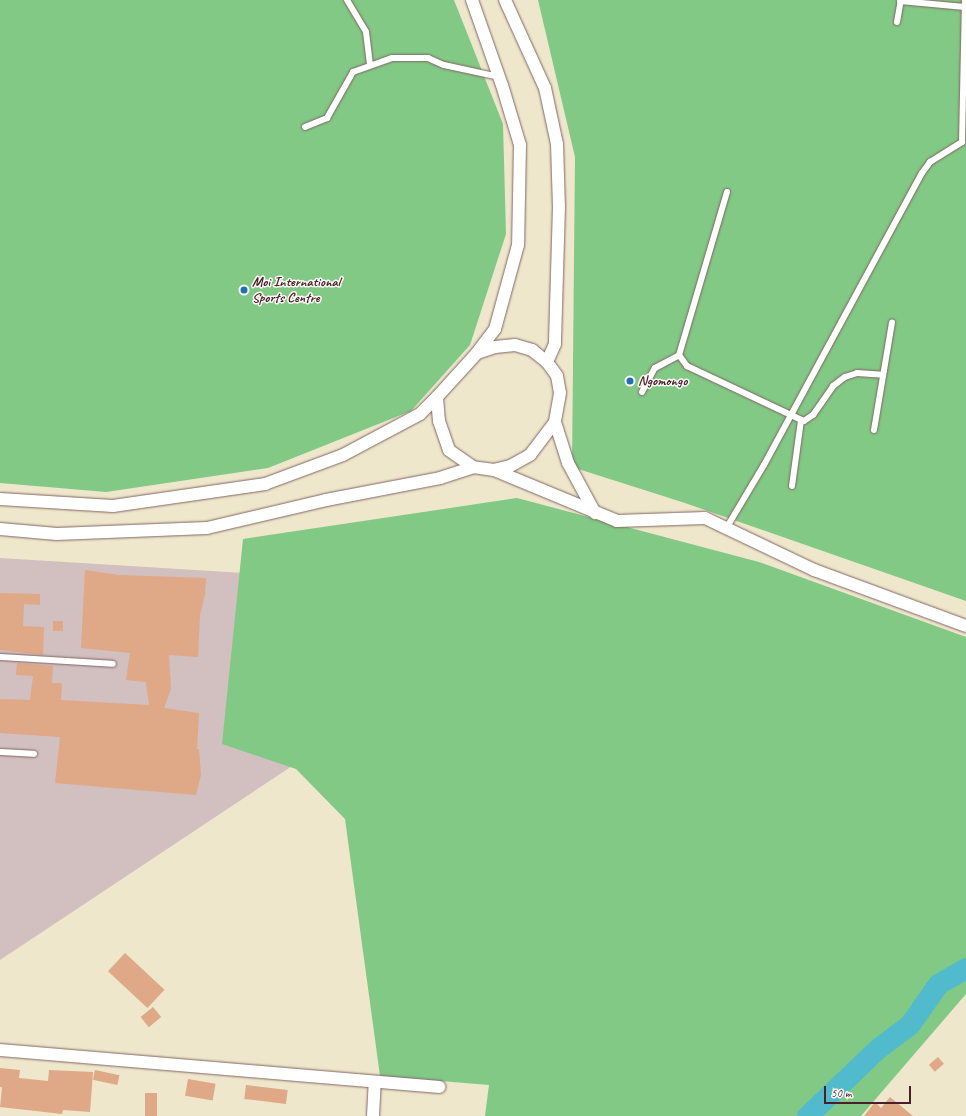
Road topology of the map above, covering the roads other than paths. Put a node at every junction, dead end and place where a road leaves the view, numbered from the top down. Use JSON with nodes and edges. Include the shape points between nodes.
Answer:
{"nodes":[{"id":1,"x":347,"y":0,"type":"edge"},
{"id":2,"x":472,"y":0,"type":"edge"},
{"id":3,"x":505,"y":0,"type":"edge"},
{"id":4,"x":900,"y":1,"type":"edge"},
{"id":5,"x":965,"y":3,"type":"edge"},
{"id":6,"x":897,"y":22,"type":"dead end"},
{"id":7,"x":370,"y":65,"type":"junction"},
{"id":8,"x":500,"y":77,"type":"junction"},
{"id":9,"x":305,"y":127,"type":"dead end"},
{"id":10,"x":964,"y":142,"type":"edge"},
{"id":11,"x":727,"y":192,"type":"dead end"},
{"id":12,"x":892,"y":322,"type":"dead end"},
{"id":13,"x":477,"y":353,"type":"junction"},
{"id":14,"x":679,"y":355,"type":"junction"},
{"id":15,"x":547,"y":362,"type":"junction"},
{"id":16,"x":883,"y":375,"type":"junction"},
{"id":17,"x":642,"y":392,"type":"dead end"},
{"id":18,"x":437,"y":397,"type":"junction"},
{"id":19,"x":792,"y":414,"type":"junction"},
{"id":20,"x":802,"y":420,"type":"junction"},
{"id":21,"x":554,"y":422,"type":"junction"},
{"id":22,"x":874,"y":430,"type":"dead end"},
{"id":23,"x":473,"y":467,"type":"junction"},
{"id":24,"x":494,"y":470,"type":"junction"},
{"id":25,"x":792,"y":486,"type":"dead end"},
{"id":26,"x":0,"y":499,"type":"edge"},
{"id":27,"x":595,"y":513,"type":"junction"},
{"id":28,"x":727,"y":527,"type":"junction"},
{"id":29,"x":0,"y":530,"type":"edge"},
{"id":30,"x":966,"y":626,"type":"edge"},
{"id":31,"x":0,"y":657,"type":"edge"},
{"id":32,"x":113,"y":664,"type":"dead end"},
{"id":33,"x":0,"y":752,"type":"edge"},
{"id":34,"x":34,"y":754,"type":"dead end"},
{"id":35,"x":0,"y":1050,"type":"edge"},
{"id":36,"x":375,"y":1083,"type":"junction"},
{"id":37,"x":439,"y":1087,"type":"dead end"},
{"id":38,"x":373,"y":1116,"type":"edge"}],
"edges":[{"from":1,"to":7,"type":"lane","via":[[366,32]]},
{"from":2,"to":8,"type":"street"},
{"from":3,"to":15,"type":"street","via":[[545,88],[557,144],[559,206],[555,344]]},
{"from":4,"to":5,"type":"lane"},
{"from":4,"to":6,"type":"lane"},
{"from":5,"to":10,"type":"lane"},
{"from":7,"to":8,"type":"lane","via":[[392,58],[428,58],[444,65]]},
{"from":7,"to":9,"type":"lane","via":[[353,72],[327,118]]},
{"from":8,"to":13,"type":"street","via":[[520,145],[518,245],[495,329]]},
{"from":10,"to":19,"type":"lane","via":[[930,162],[922,173]]},
{"from":11,"to":14,"type":"lane"},
{"from":12,"to":16,"type":"lane"},
{"from":13,"to":15,"type":"street","via":[[495,347],[515,345],[532,350]]},
{"from":13,"to":18,"type":"street"},
{"from":14,"to":17,"type":"lane","via":[[655,368]]},
{"from":14,"to":19,"type":"lane","via":[[687,366]]},
{"from":15,"to":21,"type":"street","via":[[557,376],[560,393]]},
{"from":16,"to":20,"type":"lane","via":[[856,373],[844,377],[833,386],[813,415],[807,420]]},
{"from":16,"to":22,"type":"lane"},
{"from":18,"to":23,"type":"street","via":[[439,422],[449,450]]},
{"from":18,"to":26,"type":"street","via":[[420,414],[343,455],[265,484],[113,506]]},
{"from":19,"to":20,"type":"lane"},
{"from":19,"to":28,"type":"lane"},
{"from":20,"to":25,"type":"lane"},
{"from":21,"to":24,"type":"street","via":[[530,454],[510,466]]},
{"from":21,"to":27,"type":"street","via":[[568,463]]},
{"from":23,"to":24,"type":"street"},
{"from":23,"to":29,"type":"street","via":[[440,478],[326,500],[207,528],[58,534]]},
{"from":24,"to":27,"type":"street"},
{"from":27,"to":28,"type":"street","via":[[617,522],[702,517]]},
{"from":28,"to":30,"type":"street","via":[[814,570]]},
{"from":31,"to":32,"type":"lane"},
{"from":33,"to":34,"type":"lane"},
{"from":35,"to":36,"type":"street"},
{"from":36,"to":37,"type":"street"},
{"from":36,"to":38,"type":"street"}]}
